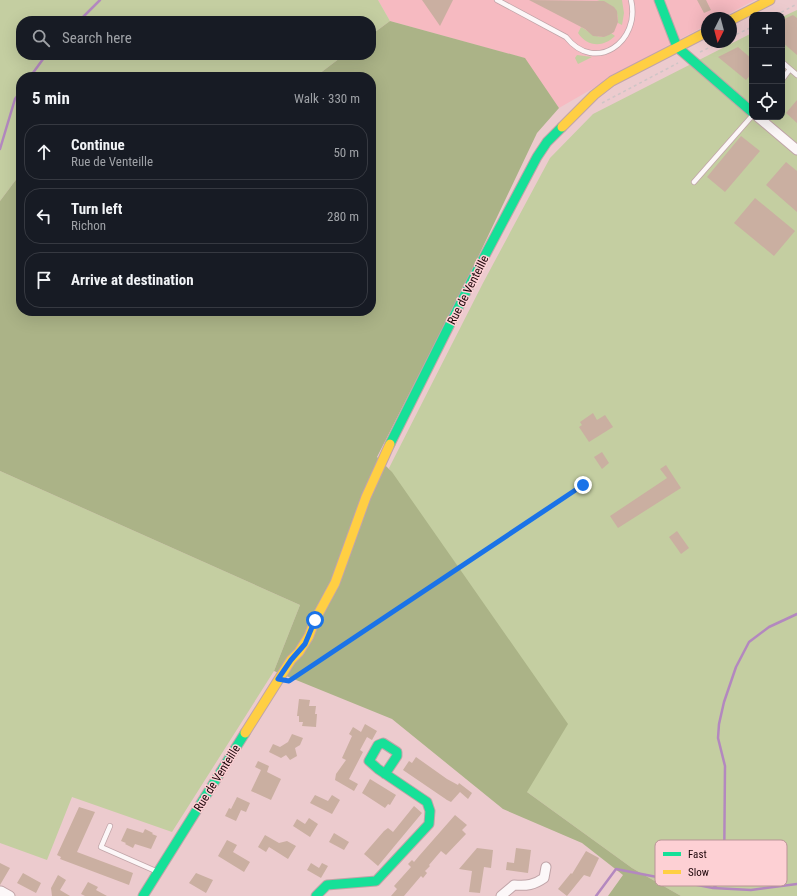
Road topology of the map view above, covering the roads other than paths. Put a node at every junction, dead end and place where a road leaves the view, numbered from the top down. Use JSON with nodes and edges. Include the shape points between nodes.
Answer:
{"nodes":[{"id":1,"x":497,"y":0,"type":"edge"},
{"id":2,"x":632,"y":0,"type":"edge"},
{"id":3,"x":659,"y":0,"type":"edge"},
{"id":4,"x":770,"y":0,"type":"edge"},
{"id":5,"x":737,"y":17,"type":"edge"},
{"id":6,"x":701,"y":35,"type":"edge"},
{"id":7,"x":677,"y":47,"type":"junction"},
{"id":8,"x":785,"y":65,"type":"edge"},
{"id":9,"x":790,"y":70,"type":"junction"},
{"id":10,"x":797,"y":75,"type":"edge"},
{"id":11,"x":785,"y":76,"type":"edge"},
{"id":12,"x":749,"y":109,"type":"edge"},
{"id":13,"x":749,"y":119,"type":"edge"},
{"id":14,"x":762,"y":120,"type":"edge"},
{"id":15,"x":797,"y":150,"type":"edge"},
{"id":16,"x":694,"y":182,"type":"dead end"},
{"id":17,"x":386,"y":774,"type":"dead end"},
{"id":18,"x":110,"y":826,"type":"dead end"},
{"id":19,"x":546,"y":867,"type":"dead end"},
{"id":20,"x":158,"y":872,"type":"junction"},
{"id":21,"x":0,"y":894,"type":"edge"},
{"id":22,"x":10,"y":896,"type":"edge"},
{"id":23,"x":143,"y":896,"type":"edge"},
{"id":24,"x":316,"y":896,"type":"edge"},
{"id":25,"x":500,"y":896,"type":"edge"}],
"edges":[{"from":1,"to":2,"type":"lane","via":[[566,37],[574,46],[593,52],[614,49],[622,42],[632,20]]},
{"from":3,"to":7,"type":"street"},
{"from":4,"to":5,"type":"street"},
{"from":6,"to":7,"type":"street","name":"Rue de Venteille"},
{"from":7,"to":12,"type":"street"},
{"from":7,"to":20,"type":"street","name":"Rue de Venteille","via":[[612,81],[594,95],[547,142],[537,156],[384,457],[366,496],[335,583],[315,620],[298,640],[291,660]]},
{"from":8,"to":9,"type":"lane"},
{"from":9,"to":10,"type":"lane"},
{"from":9,"to":11,"type":"lane"},
{"from":13,"to":16,"type":"lane"},
{"from":14,"to":15,"type":"street"},
{"from":17,"to":24,"type":"street","via":[[428,802],[429,824],[376,881],[327,885]]},
{"from":18,"to":20,"type":"lane","via":[[102,847]]},
{"from":19,"to":25,"type":"street","via":[[544,878],[536,884],[514,885]]},
{"from":20,"to":23,"type":"street","name":"Rue de Venteille"},
{"from":21,"to":22,"type":"street","via":[[1,891]]}]}
